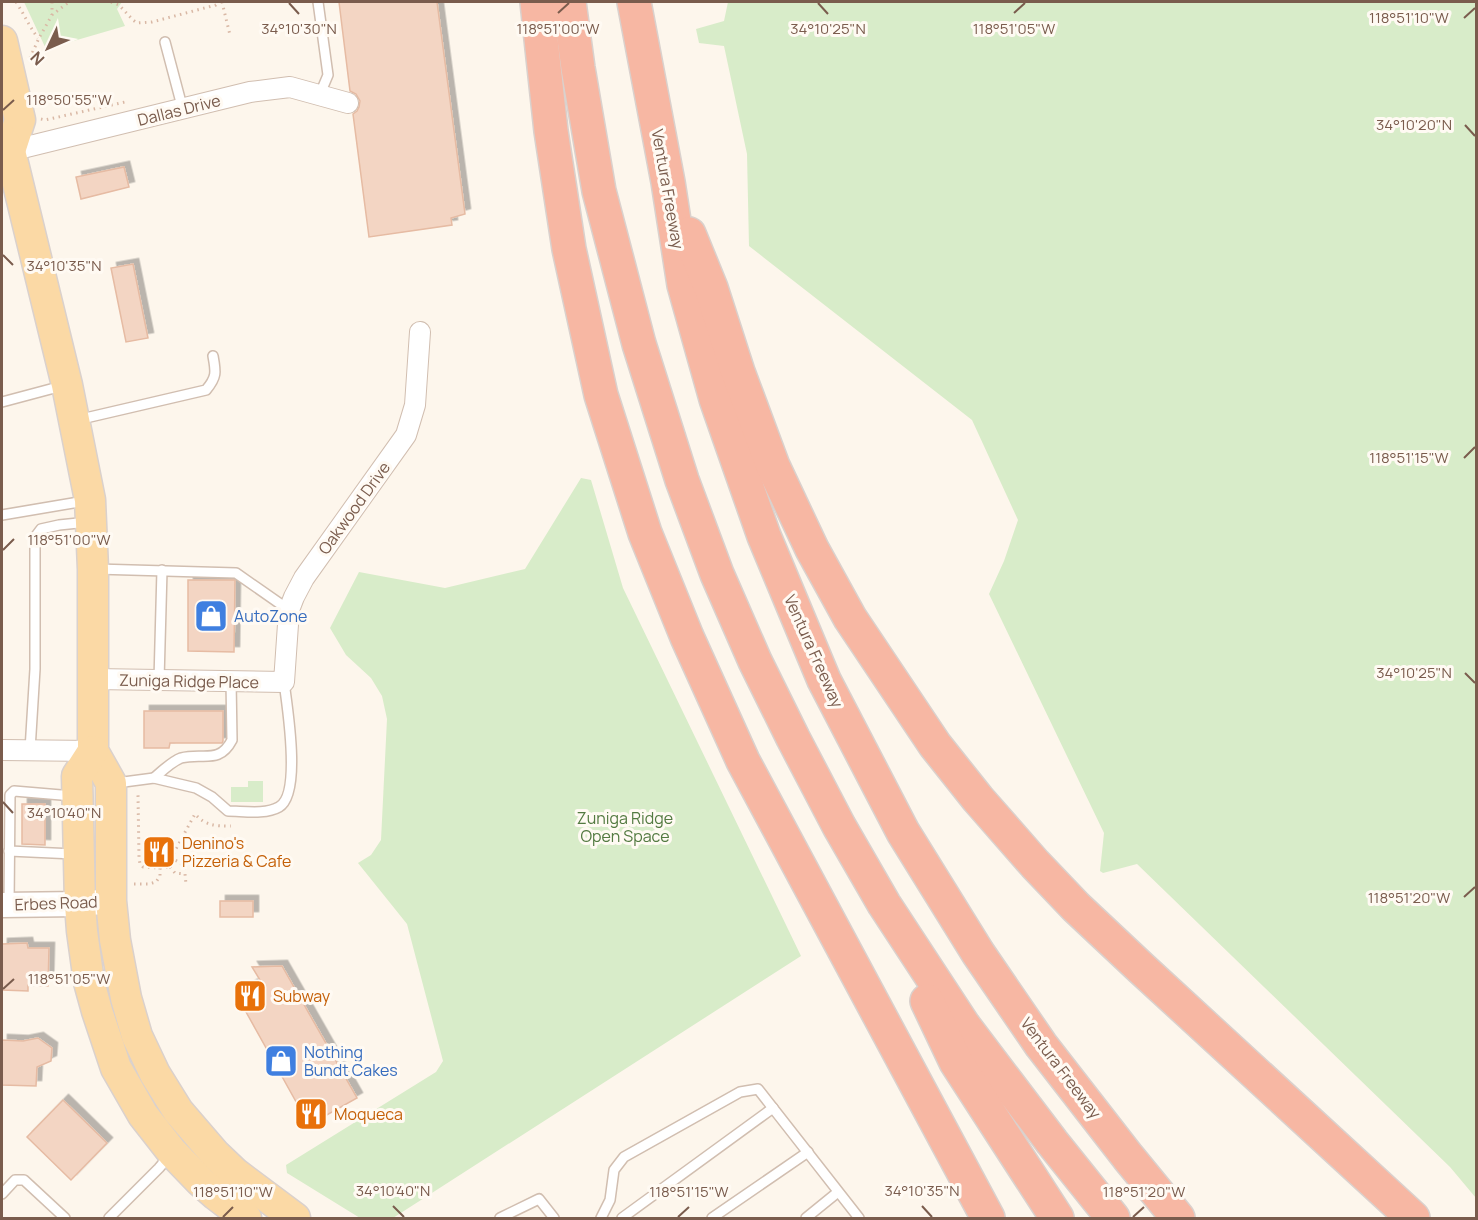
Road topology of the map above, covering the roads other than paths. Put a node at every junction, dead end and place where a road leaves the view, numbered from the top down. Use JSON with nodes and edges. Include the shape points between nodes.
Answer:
{"nodes":[{"id":1,"x":318,"y":2,"type":"edge"},
{"id":2,"x":537,"y":2,"type":"edge"},
{"id":3,"x":569,"y":2,"type":"edge"},
{"id":4,"x":634,"y":2,"type":"edge"},
{"id":5,"x":2,"y":41,"type":"edge"},
{"id":6,"x":165,"y":42,"type":"dead end"},
{"id":7,"x":320,"y":94,"type":"junction"},
{"id":8,"x":348,"y":103,"type":"dead end"},
{"id":9,"x":183,"y":110,"type":"junction"},
{"id":10,"x":6,"y":145,"type":"edge"},
{"id":11,"x":668,"y":182,"type":"junction"},
{"id":12,"x":420,"y":332,"type":"dead end"},
{"id":13,"x":213,"y":356,"type":"dead end"},
{"id":14,"x":67,"y":385,"type":"junction"},
{"id":15,"x":2,"y":402,"type":"edge"},
{"id":16,"x":75,"y":420,"type":"junction"},
{"id":17,"x":91,"y":511,"type":"junction"},
{"id":18,"x":2,"y":515,"type":"edge"},
{"id":19,"x":93,"y":569,"type":"junction"},
{"id":20,"x":162,"y":570,"type":"junction"},
{"id":21,"x":289,"y":610,"type":"junction"},
{"id":22,"x":94,"y":679,"type":"junction"},
{"id":23,"x":159,"y":680,"type":"junction"},
{"id":24,"x":231,"y":681,"type":"junction"},
{"id":25,"x":284,"y":682,"type":"junction"},
{"id":26,"x":2,"y":750,"type":"edge"},
{"id":27,"x":30,"y":750,"type":"junction"},
{"id":28,"x":93,"y":751,"type":"junction"},
{"id":29,"x":154,"y":778,"type":"junction"},
{"id":30,"x":111,"y":783,"type":"junction"},
{"id":31,"x":78,"y":797,"type":"junction"},
{"id":32,"x":9,"y":851,"type":"junction"},
{"id":33,"x":79,"y":854,"type":"junction"},
{"id":34,"x":111,"y":901,"type":"junction"},
{"id":35,"x":80,"y":904,"type":"junction"},
{"id":36,"x":884,"y":904,"type":"junction"},
{"id":37,"x":5,"y":905,"type":"edge"},
{"id":38,"x":773,"y":1108,"type":"junction"},
{"id":39,"x":184,"y":1142,"type":"junction"},
{"id":40,"x":808,"y":1152,"type":"junction"},
{"id":41,"x":838,"y":1192,"type":"junction"},
{"id":42,"x":2,"y":1194,"type":"edge"},
{"id":43,"x":65,"y":1218,"type":"edge"},
{"id":44,"x":109,"y":1218,"type":"edge"},
{"id":45,"x":246,"y":1218,"type":"edge"},
{"id":46,"x":295,"y":1218,"type":"edge"},
{"id":47,"x":500,"y":1218,"type":"edge"},
{"id":48,"x":554,"y":1218,"type":"edge"},
{"id":49,"x":601,"y":1218,"type":"edge"},
{"id":50,"x":622,"y":1218,"type":"edge"},
{"id":51,"x":712,"y":1218,"type":"edge"},
{"id":52,"x":806,"y":1218,"type":"edge"},
{"id":53,"x":859,"y":1218,"type":"edge"},
{"id":54,"x":988,"y":1218,"type":"edge"},
{"id":55,"x":1057,"y":1218,"type":"edge"},
{"id":56,"x":1113,"y":1218,"type":"edge"},
{"id":57,"x":1178,"y":1218,"type":"edge"},
{"id":58,"x":1413,"y":1218,"type":"edge"}],
"edges":[{"from":1,"to":7,"type":"lane","via":[[328,75]]},
{"from":2,"to":54,"type":"highway","via":[[569,249],[601,395],[645,533],[743,761]]},
{"from":3,"to":36,"type":"highway","via":[[599,191],[639,344],[682,480],[755,661]]},
{"from":4,"to":11,"type":"highway","name":"Ventura Freeway"},
{"from":5,"to":10,"type":"main road","via":[[20,120]]},
{"from":6,"to":9,"type":"lane"},
{"from":7,"to":8,"type":"street","name":"Dallas Drive"},
{"from":7,"to":9,"type":"street","name":"Dallas Drive","via":[[275,88]]},
{"from":9,"to":10,"type":"street","name":"Dallas Drive"},
{"from":10,"to":14,"type":"main road"},
{"from":11,"to":57,"type":"highway","name":"Ventura Freeway","via":[[684,285],[716,399],[764,537],[824,680],[903,832],[978,953],[1041,1045]]},
{"from":11,"to":58,"type":"highway","via":[[711,288],[773,466],[812,549],[850,618],[935,745],[1076,907]]},
{"from":12,"to":21,"type":"street","name":"Oakwood Drive","via":[[415,405],[406,435],[304,578]]},
{"from":13,"to":16,"type":"lane","via":[[216,370],[206,390]]},
{"from":14,"to":15,"type":"lane"},
{"from":14,"to":16,"type":"main road"},
{"from":16,"to":17,"type":"main road"},
{"from":17,"to":18,"type":"lane","via":[[56,504]]},
{"from":17,"to":19,"type":"main road"},
{"from":17,"to":27,"type":"lane","via":[[41,529],[35,537],[35,669]]},
{"from":19,"to":20,"type":"lane"},
{"from":19,"to":22,"type":"main road"},
{"from":20,"to":21,"type":"lane","via":[[237,573]]},
{"from":20,"to":23,"type":"lane"},
{"from":21,"to":25,"type":"street","name":"Oakwood Drive"},
{"from":22,"to":23,"type":"street","name":"Zuniga Ridge Place"},
{"from":22,"to":28,"type":"main road"},
{"from":23,"to":24,"type":"street","name":"Zuniga Ridge Place"},
{"from":24,"to":25,"type":"street","name":"Zuniga Ridge Place"},
{"from":24,"to":29,"type":"lane","via":[[232,740],[228,748],[217,756],[182,758]]},
{"from":25,"to":29,"type":"lane","via":[[291,743],[290,788],[279,807],[228,811],[196,788]]},
{"from":26,"to":27,"type":"street"},
{"from":27,"to":28,"type":"street"},
{"from":28,"to":30,"type":"main road"},
{"from":28,"to":31,"type":"main road","via":[[78,776]]},
{"from":29,"to":30,"type":"lane"},
{"from":30,"to":34,"type":"main road"},
{"from":31,"to":32,"type":"lane","via":[[11,792]]},
{"from":31,"to":33,"type":"main road"},
{"from":32,"to":33,"type":"lane"},
{"from":32,"to":37,"type":"lane"},
{"from":33,"to":35,"type":"main road"},
{"from":34,"to":35,"type":"street","name":"Erbes Road"},
{"from":34,"to":39,"type":"main road","via":[[126,998],[137,1036],[178,1111]]},
{"from":35,"to":37,"type":"street","name":"Erbes Road"},
{"from":35,"to":39,"type":"main road","via":[[89,982],[116,1068],[143,1115]]},
{"from":36,"to":55,"type":"highway","via":[[957,1062]]},
{"from":36,"to":56,"type":"highway","via":[[964,1026]]},
{"from":38,"to":40,"type":"lane"},
{"from":38,"to":49,"type":"lane","via":[[759,1089],[740,1092],[624,1157],[614,1170],[610,1200]]},
{"from":38,"to":50,"type":"lane"},
{"from":39,"to":44,"type":"lane"},
{"from":39,"to":45,"type":"main road","via":[[216,1195]]},
{"from":39,"to":46,"type":"main road","via":[[215,1154]]},
{"from":40,"to":41,"type":"lane"},
{"from":40,"to":51,"type":"lane"},
{"from":41,"to":52,"type":"lane"},
{"from":41,"to":53,"type":"lane"},
{"from":42,"to":43,"type":"lane","via":[[15,1180],[24,1180]]},
{"from":47,"to":48,"type":"lane","via":[[538,1199]]}]}
